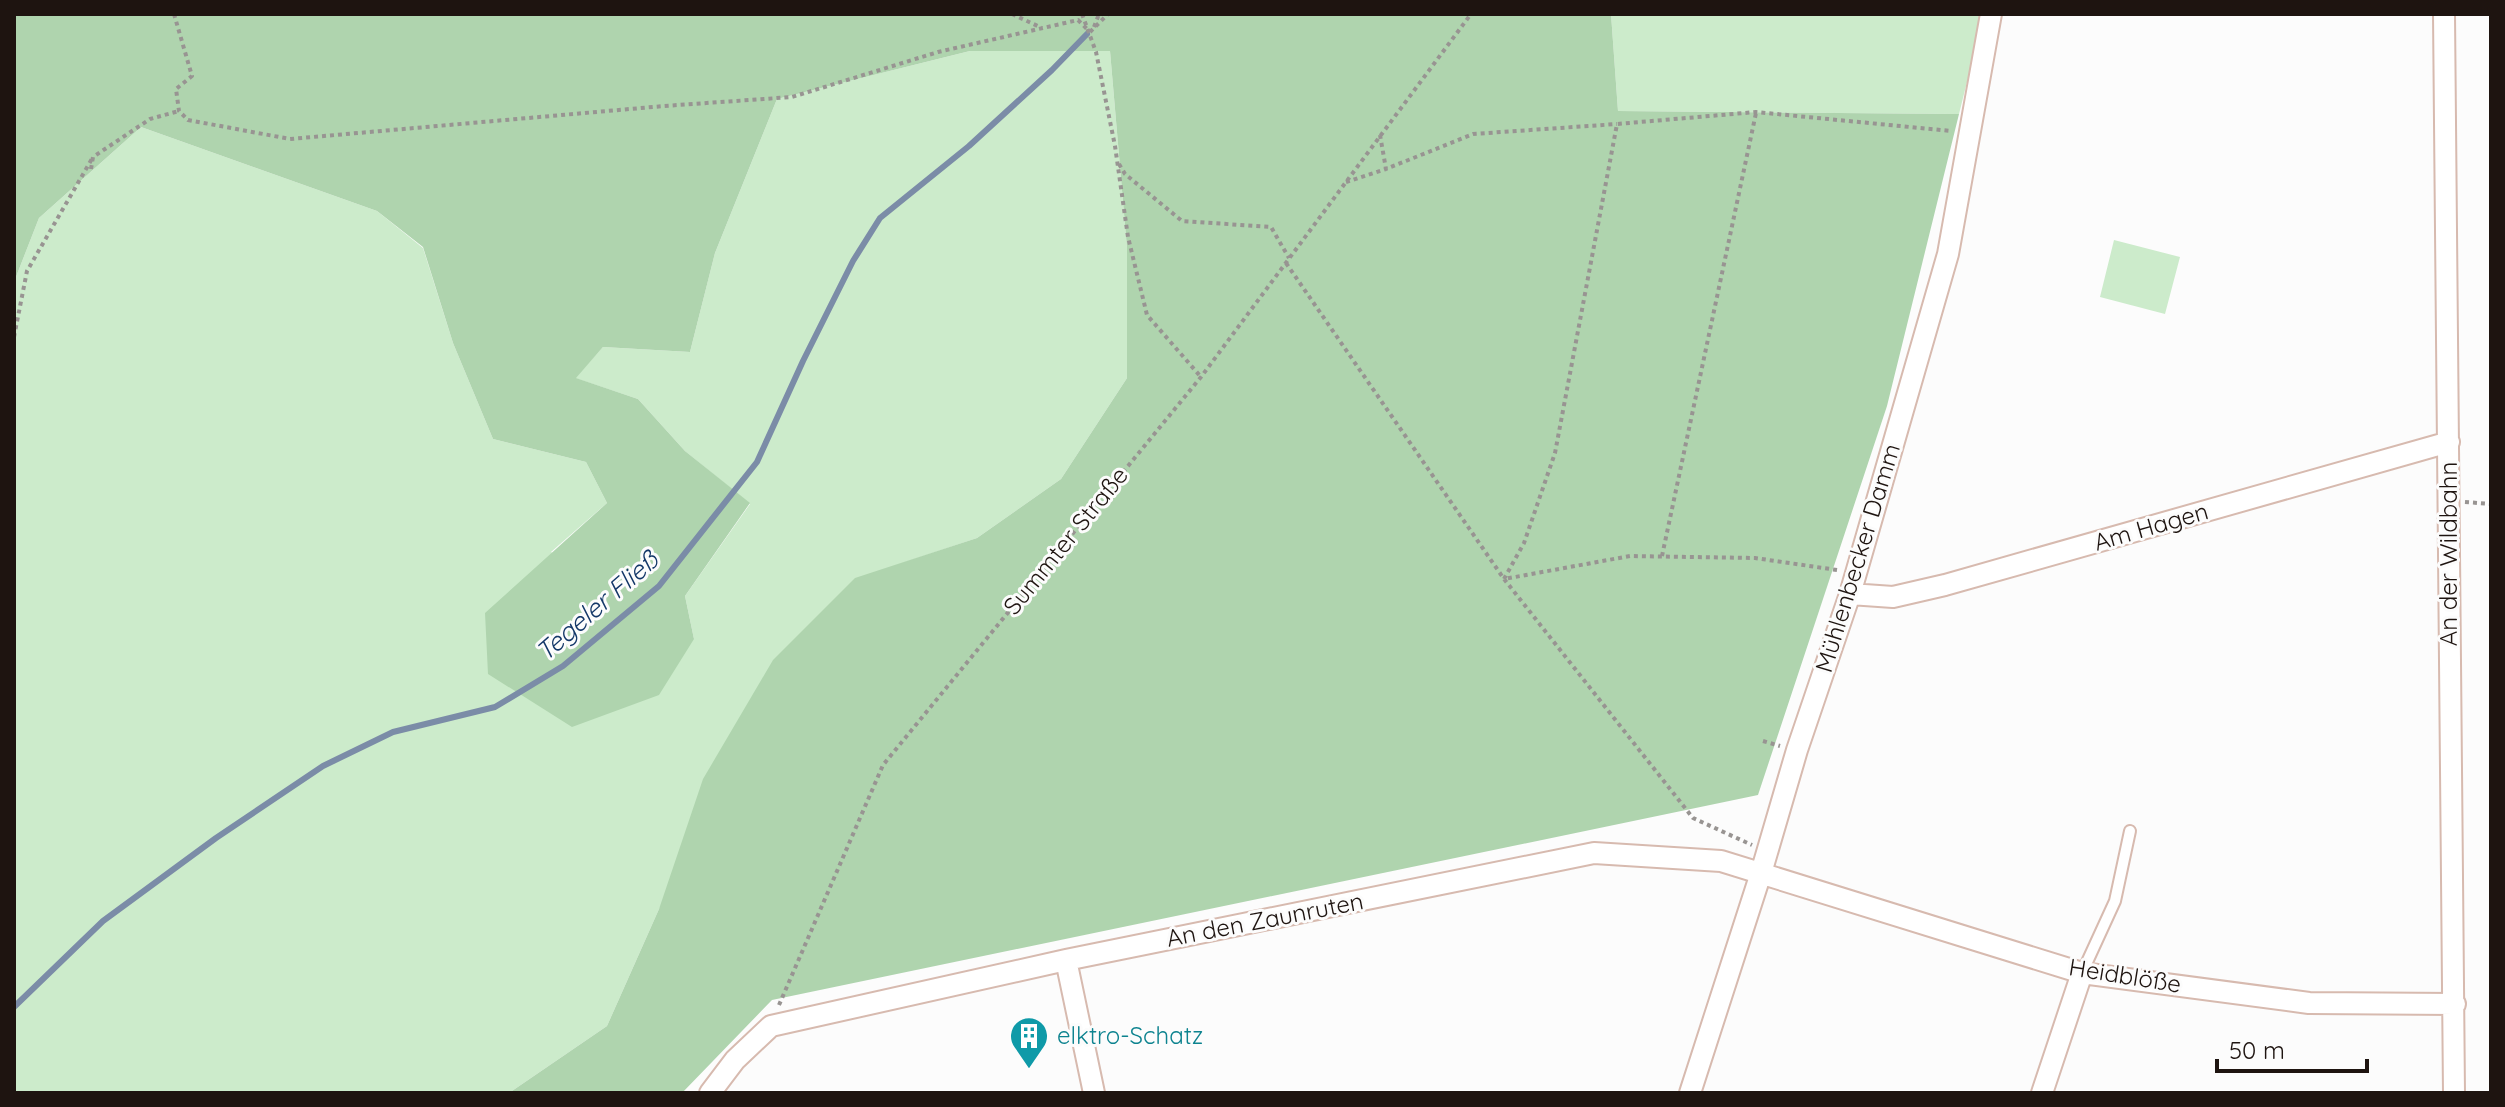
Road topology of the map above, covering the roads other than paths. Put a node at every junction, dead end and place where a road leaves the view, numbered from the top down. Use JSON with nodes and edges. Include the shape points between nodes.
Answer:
{"nodes":[{"id":1,"x":1991,"y":14,"type":"edge"},
{"id":2,"x":2444,"y":14,"type":"edge"},
{"id":3,"x":2449,"y":442,"type":"junction"},
{"id":4,"x":1850,"y":594,"type":"junction"},
{"id":5,"x":2130,"y":831,"type":"dead end"},
{"id":6,"x":1764,"y":862,"type":"junction"},
{"id":7,"x":1066,"y":960,"type":"junction"},
{"id":8,"x":2082,"y":973,"type":"junction"},
{"id":9,"x":2455,"y":1004,"type":"junction"},
{"id":10,"x":710,"y":1093,"type":"edge"},
{"id":11,"x":1094,"y":1093,"type":"edge"},
{"id":12,"x":1690,"y":1093,"type":"edge"},
{"id":13,"x":2042,"y":1093,"type":"edge"},
{"id":14,"x":2454,"y":1093,"type":"edge"}],
"edges":[{"from":1,"to":4,"type":"street","name":"Mühlenbecker Damm","via":[[1948,254]]},
{"from":2,"to":3,"type":"street","name":"An der Wildbahn"},
{"from":3,"to":4,"type":"street","name":"Am Hagen","via":[[1945,585],[1893,597]]},
{"from":3,"to":9,"type":"street","name":"An der Wildbahn"},
{"from":4,"to":6,"type":"street","name":"Mühlenbecker Damm"},
{"from":5,"to":8,"type":"lane","via":[[2115,901]]},
{"from":6,"to":7,"type":"street","name":"An den Zaunruten","via":[[1594,853]]},
{"from":6,"to":8,"type":"street","name":"Heidblöße"},
{"from":6,"to":12,"type":"street","name":"Mühlenbecker Damm"},
{"from":7,"to":10,"type":"street","name":"An den Zaunruten","via":[[771,1026]]},
{"from":7,"to":11,"type":"street"},
{"from":8,"to":9,"type":"street","name":"Heidblöße","via":[[2309,1003]]},
{"from":8,"to":13,"type":"street"},
{"from":9,"to":14,"type":"street","name":"An der Wildbahn"}]}
